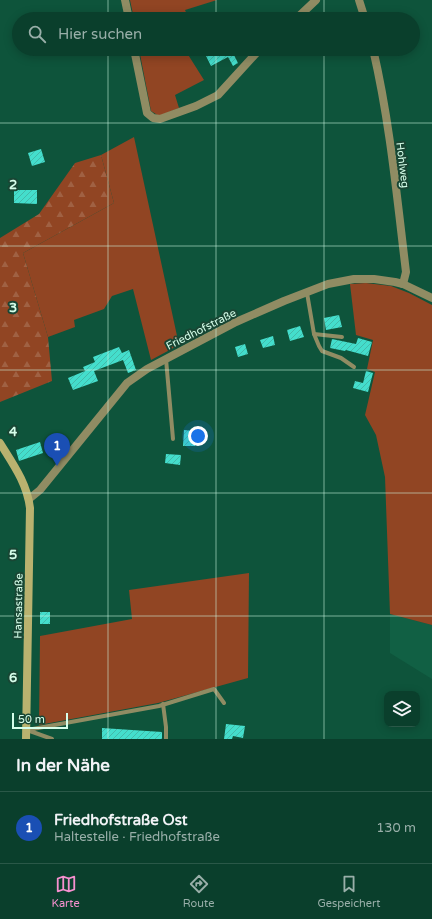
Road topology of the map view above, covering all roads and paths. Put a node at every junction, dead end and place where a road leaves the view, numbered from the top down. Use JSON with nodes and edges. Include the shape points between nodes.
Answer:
{"nodes":[{"id":1,"x":125,"y":0,"type":"edge"},
{"id":2,"x":316,"y":0,"type":"edge"},
{"id":3,"x":359,"y":0,"type":"edge"},
{"id":4,"x":128,"y":12,"type":"edge"},
{"id":5,"x":303,"y":12,"type":"edge"},
{"id":6,"x":363,"y":12,"type":"edge"},
{"id":7,"x":135,"y":56,"type":"edge"},
{"id":8,"x":254,"y":56,"type":"edge"},
{"id":9,"x":375,"y":56,"type":"edge"},
{"id":10,"x":403,"y":284,"type":"junction"},
{"id":11,"x":307,"y":292,"type":"junction"},
{"id":12,"x":432,"y":298,"type":"edge"},
{"id":13,"x":314,"y":334,"type":"junction"},
{"id":14,"x":342,"y":337,"type":"dead end"},
{"id":15,"x":166,"y":359,"type":"junction"},
{"id":16,"x":354,"y":368,"type":"dead end"},
{"id":17,"x":173,"y":439,"type":"dead end"},
{"id":18,"x":0,"y":443,"type":"edge"},
{"id":19,"x":29,"y":499,"type":"junction"},
{"id":20,"x":224,"y":703,"type":"dead end"},
{"id":21,"x":163,"y":704,"type":"junction"},
{"id":22,"x":26,"y":730,"type":"junction"},
{"id":23,"x":26,"y":739,"type":"edge"},
{"id":24,"x":52,"y":739,"type":"edge"},
{"id":25,"x":166,"y":739,"type":"edge"}],
"edges":[{"from":1,"to":4,"type":"street"},
{"from":2,"to":5,"type":"street"},
{"from":3,"to":6,"type":"street"},
{"from":7,"to":8,"type":"street","via":[[147,113],[153,118],[160,119],[218,95]]},
{"from":9,"to":10,"type":"street","name":"Hohlweg","via":[[387,124],[406,272]]},
{"from":10,"to":11,"type":"street","name":"Friedhofstraße","via":[[384,280],[354,279],[328,284]]},
{"from":10,"to":12,"type":"street","name":"Friedhofstraße"},
{"from":11,"to":13,"type":"lane"},
{"from":11,"to":15,"type":"street","name":"Friedhofstraße","via":[[236,322]]},
{"from":13,"to":14,"type":"lane"},
{"from":13,"to":16,"type":"lane","via":[[322,351],[341,358]]},
{"from":15,"to":17,"type":"lane"},
{"from":15,"to":19,"type":"street","name":"Friedhofstraße","via":[[127,383],[35,496]]},
{"from":18,"to":19,"type":"street","name":"Hansastraße","via":[[22,479]]},
{"from":19,"to":22,"type":"street","name":"Hansastraße"},
{"from":20,"to":21,"type":"lane","via":[[214,689]]},
{"from":21,"to":22,"type":"lane"},
{"from":21,"to":25,"type":"lane"},
{"from":22,"to":23,"type":"street","name":"Hansastraße"},
{"from":22,"to":24,"type":"lane"}]}
